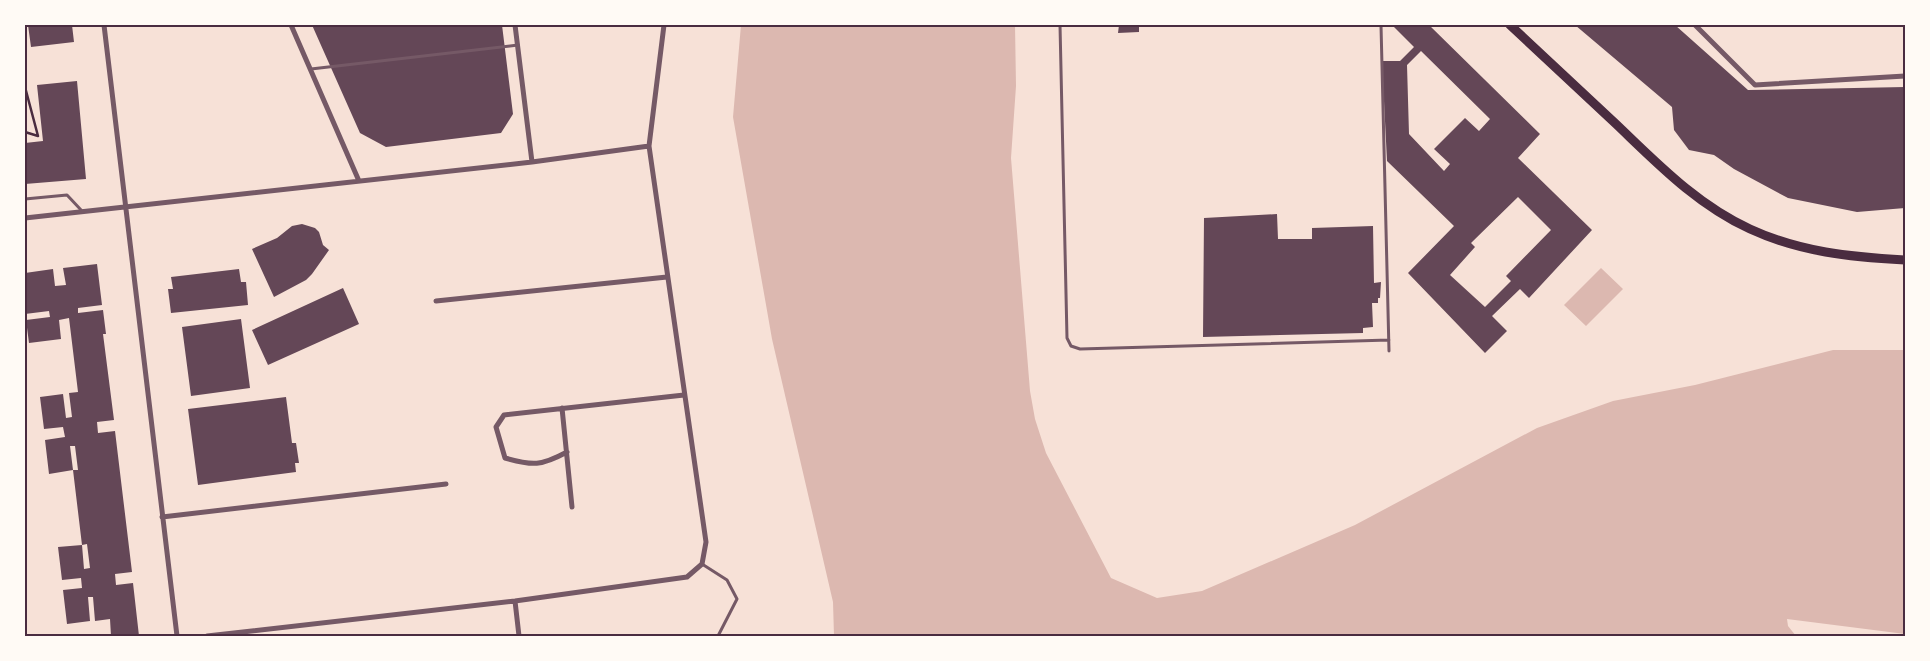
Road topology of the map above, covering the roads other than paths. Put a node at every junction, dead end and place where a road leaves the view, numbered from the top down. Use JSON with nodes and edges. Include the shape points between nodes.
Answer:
{"nodes":[{"id":1,"x":104,"y":25,"type":"edge"},
{"id":2,"x":291,"y":25,"type":"edge"},
{"id":3,"x":515,"y":25,"type":"edge"},
{"id":4,"x":664,"y":25,"type":"edge"},
{"id":5,"x":1060,"y":25,"type":"edge"},
{"id":6,"x":1381,"y":25,"type":"edge"},
{"id":7,"x":1510,"y":25,"type":"edge"},
{"id":8,"x":1695,"y":25,"type":"edge"},
{"id":9,"x":518,"y":45,"type":"junction"},
{"id":10,"x":311,"y":70,"type":"junction"},
{"id":11,"x":1905,"y":76,"type":"edge"},
{"id":12,"x":650,"y":146,"type":"junction"},
{"id":13,"x":532,"y":162,"type":"junction"},
{"id":14,"x":359,"y":181,"type":"junction"},
{"id":15,"x":25,"y":199,"type":"edge"},
{"id":16,"x":124,"y":208,"type":"junction"},
{"id":17,"x":82,"y":212,"type":"junction"},
{"id":18,"x":25,"y":218,"type":"edge"},
{"id":19,"x":1905,"y":260,"type":"edge"},
{"id":20,"x":667,"y":277,"type":"junction"},
{"id":21,"x":436,"y":301,"type":"dead end"},
{"id":22,"x":1389,"y":340,"type":"junction"},
{"id":23,"x":1389,"y":351,"type":"dead end"},
{"id":24,"x":684,"y":395,"type":"junction"},
{"id":25,"x":562,"y":408,"type":"junction"},
{"id":26,"x":567,"y":452,"type":"junction"},
{"id":27,"x":446,"y":484,"type":"dead end"},
{"id":28,"x":572,"y":506,"type":"dead end"},
{"id":29,"x":162,"y":516,"type":"junction"},
{"id":30,"x":702,"y":564,"type":"junction"},
{"id":31,"x":515,"y":601,"type":"junction"},
{"id":32,"x":177,"y":636,"type":"edge"},
{"id":33,"x":207,"y":636,"type":"edge"},
{"id":34,"x":519,"y":636,"type":"edge"},
{"id":35,"x":718,"y":636,"type":"edge"}],
"edges":[{"from":1,"to":16,"type":"street"},
{"from":2,"to":10,"type":"street"},
{"from":3,"to":9,"type":"street"},
{"from":4,"to":12,"type":"street"},
{"from":5,"to":22,"type":"lane","via":[[1068,338],[1071,346],[1080,349]]},
{"from":6,"to":22,"type":"lane"},
{"from":7,"to":19,"type":"main road","via":[[1672,177],[1711,208],[1751,229],[1798,246],[1836,255]]},
{"from":8,"to":11,"type":"street","via":[[1755,84]]},
{"from":9,"to":10,"type":"lane"},
{"from":9,"to":13,"type":"street"},
{"from":10,"to":14,"type":"street"},
{"from":12,"to":13,"type":"street"},
{"from":12,"to":20,"type":"street"},
{"from":13,"to":14,"type":"street"},
{"from":14,"to":16,"type":"street"},
{"from":15,"to":17,"type":"lane","via":[[67,195]]},
{"from":16,"to":17,"type":"street"},
{"from":16,"to":29,"type":"street"},
{"from":17,"to":18,"type":"street"},
{"from":20,"to":21,"type":"street"},
{"from":20,"to":24,"type":"street"},
{"from":22,"to":23,"type":"lane"},
{"from":24,"to":25,"type":"street"},
{"from":24,"to":30,"type":"street","via":[[706,542]]},
{"from":25,"to":26,"type":"street"},
{"from":25,"to":26,"type":"street","via":[[504,414],[496,427],[505,458],[526,464],[547,462]]},
{"from":26,"to":28,"type":"street"},
{"from":27,"to":29,"type":"street"},
{"from":29,"to":32,"type":"street"},
{"from":30,"to":31,"type":"street","via":[[687,577]]},
{"from":30,"to":35,"type":"lane","via":[[727,580],[737,599]]},
{"from":31,"to":33,"type":"street"},
{"from":31,"to":34,"type":"street"}]}
